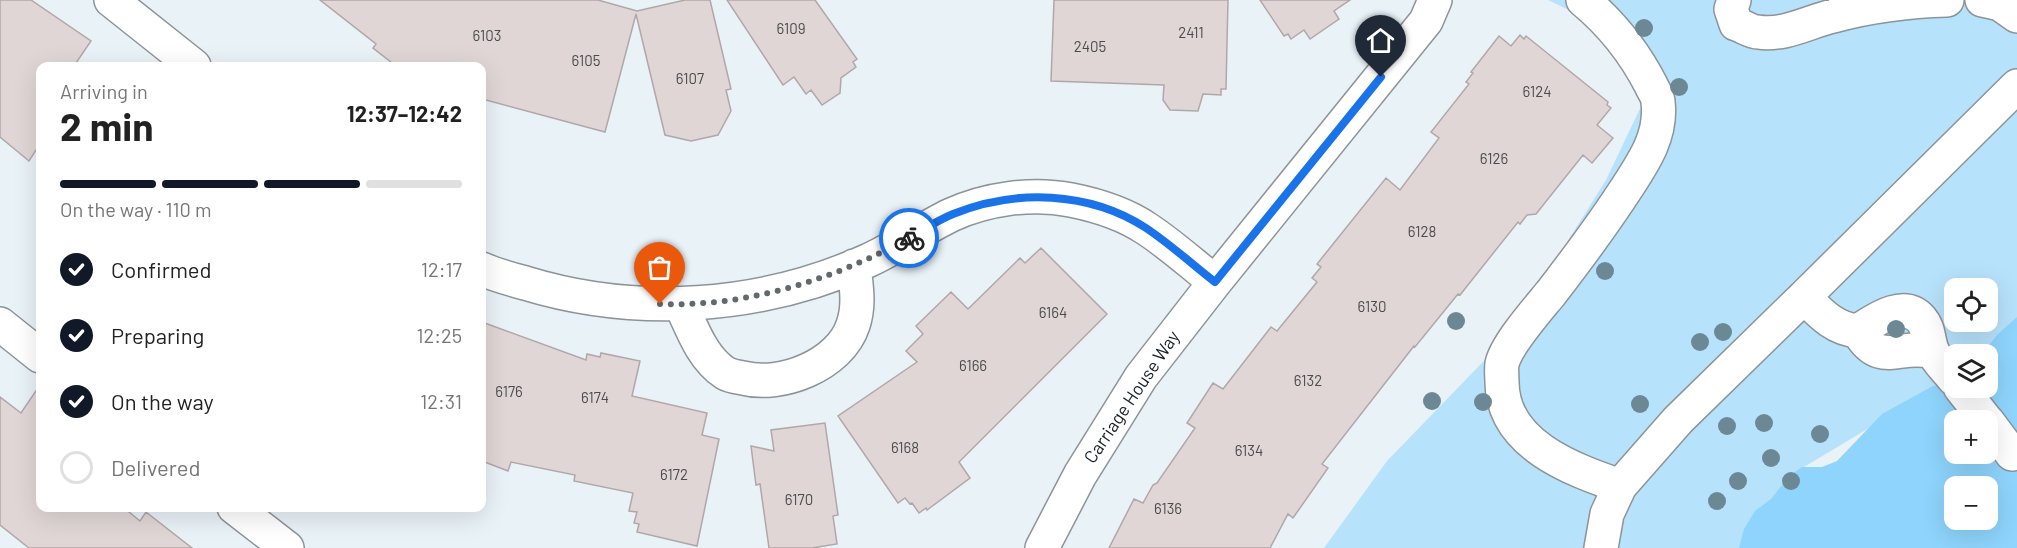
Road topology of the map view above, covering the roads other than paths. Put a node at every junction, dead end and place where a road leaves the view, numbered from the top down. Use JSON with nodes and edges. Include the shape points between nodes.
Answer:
{"nodes":[{"id":1,"x":111,"y":0,"type":"edge"},
{"id":2,"x":1435,"y":0,"type":"edge"},
{"id":3,"x":1583,"y":0,"type":"edge"},
{"id":4,"x":1734,"y":0,"type":"edge"},
{"id":5,"x":1947,"y":0,"type":"edge"},
{"id":6,"x":1982,"y":0,"type":"edge"},
{"id":7,"x":2017,"y":16,"type":"edge"},
{"id":8,"x":189,"y":62,"type":"edge"},
{"id":9,"x":2017,"y":86,"type":"edge"},
{"id":10,"x":854,"y":266,"type":"junction"},
{"id":11,"x":486,"y":270,"type":"edge"},
{"id":12,"x":1215,"y":282,"type":"junction"},
{"id":13,"x":1804,"y":297,"type":"junction"},
{"id":14,"x":681,"y":305,"type":"junction"},
{"id":15,"x":0,"y":324,"type":"edge"},
{"id":16,"x":36,"y":353,"type":"edge"},
{"id":17,"x":1942,"y":364,"type":"edge"},
{"id":18,"x":1969,"y":398,"type":"edge"},
{"id":19,"x":1978,"y":410,"type":"edge"},
{"id":20,"x":1998,"y":435,"type":"edge"},
{"id":21,"x":2016,"y":457,"type":"edge"},
{"id":22,"x":1620,"y":486,"type":"junction"},
{"id":23,"x":240,"y":512,"type":"edge"},
{"id":24,"x":287,"y":548,"type":"edge"},
{"id":25,"x":1042,"y":548,"type":"edge"},
{"id":26,"x":1601,"y":548,"type":"edge"}],
"edges":[{"from":1,"to":8,"type":"street"},
{"from":2,"to":12,"type":"street","name":"Carriage House Way","via":[[1426,21]]},
{"from":3,"to":22,"type":"street","via":[[1624,41],[1644,72],[1658,100],[1657,132],[1646,158],[1610,215],[1518,335],[1502,363],[1502,389],[1505,408],[1519,430],[1550,457],[1583,474]]},
{"from":4,"to":5,"type":"street","via":[[1731,9],[1736,24],[1757,33],[1797,29],[1833,16],[1874,8]]},
{"from":6,"to":7,"type":"street","via":[[2000,4]]},
{"from":9,"to":13,"type":"street"},
{"from":10,"to":12,"type":"street","via":[[952,215],[991,202],[1031,197],[1069,199],[1108,210],[1146,228]]},
{"from":10,"to":14,"type":"street","via":[[802,285],[743,298]]},
{"from":10,"to":14,"type":"street","via":[[858,298],[853,326],[842,344],[822,363],[788,378],[756,382],[726,374],[698,341]]},
{"from":11,"to":14,"type":"street","via":[[555,292],[616,302]]},
{"from":12,"to":25,"type":"street","name":"Carriage House Way","via":[[1141,377],[1080,475]]},
{"from":13,"to":17,"type":"street","via":[[1836,326],[1847,330],[1858,331],[1887,313],[1907,312],[1920,318]]},
{"from":13,"to":22,"type":"street","via":[[1678,420]]},
{"from":15,"to":16,"type":"street"},
{"from":18,"to":19,"type":"street"},
{"from":20,"to":21,"type":"street"},
{"from":22,"to":26,"type":"street","via":[[1607,514]]},
{"from":23,"to":24,"type":"street"}]}
